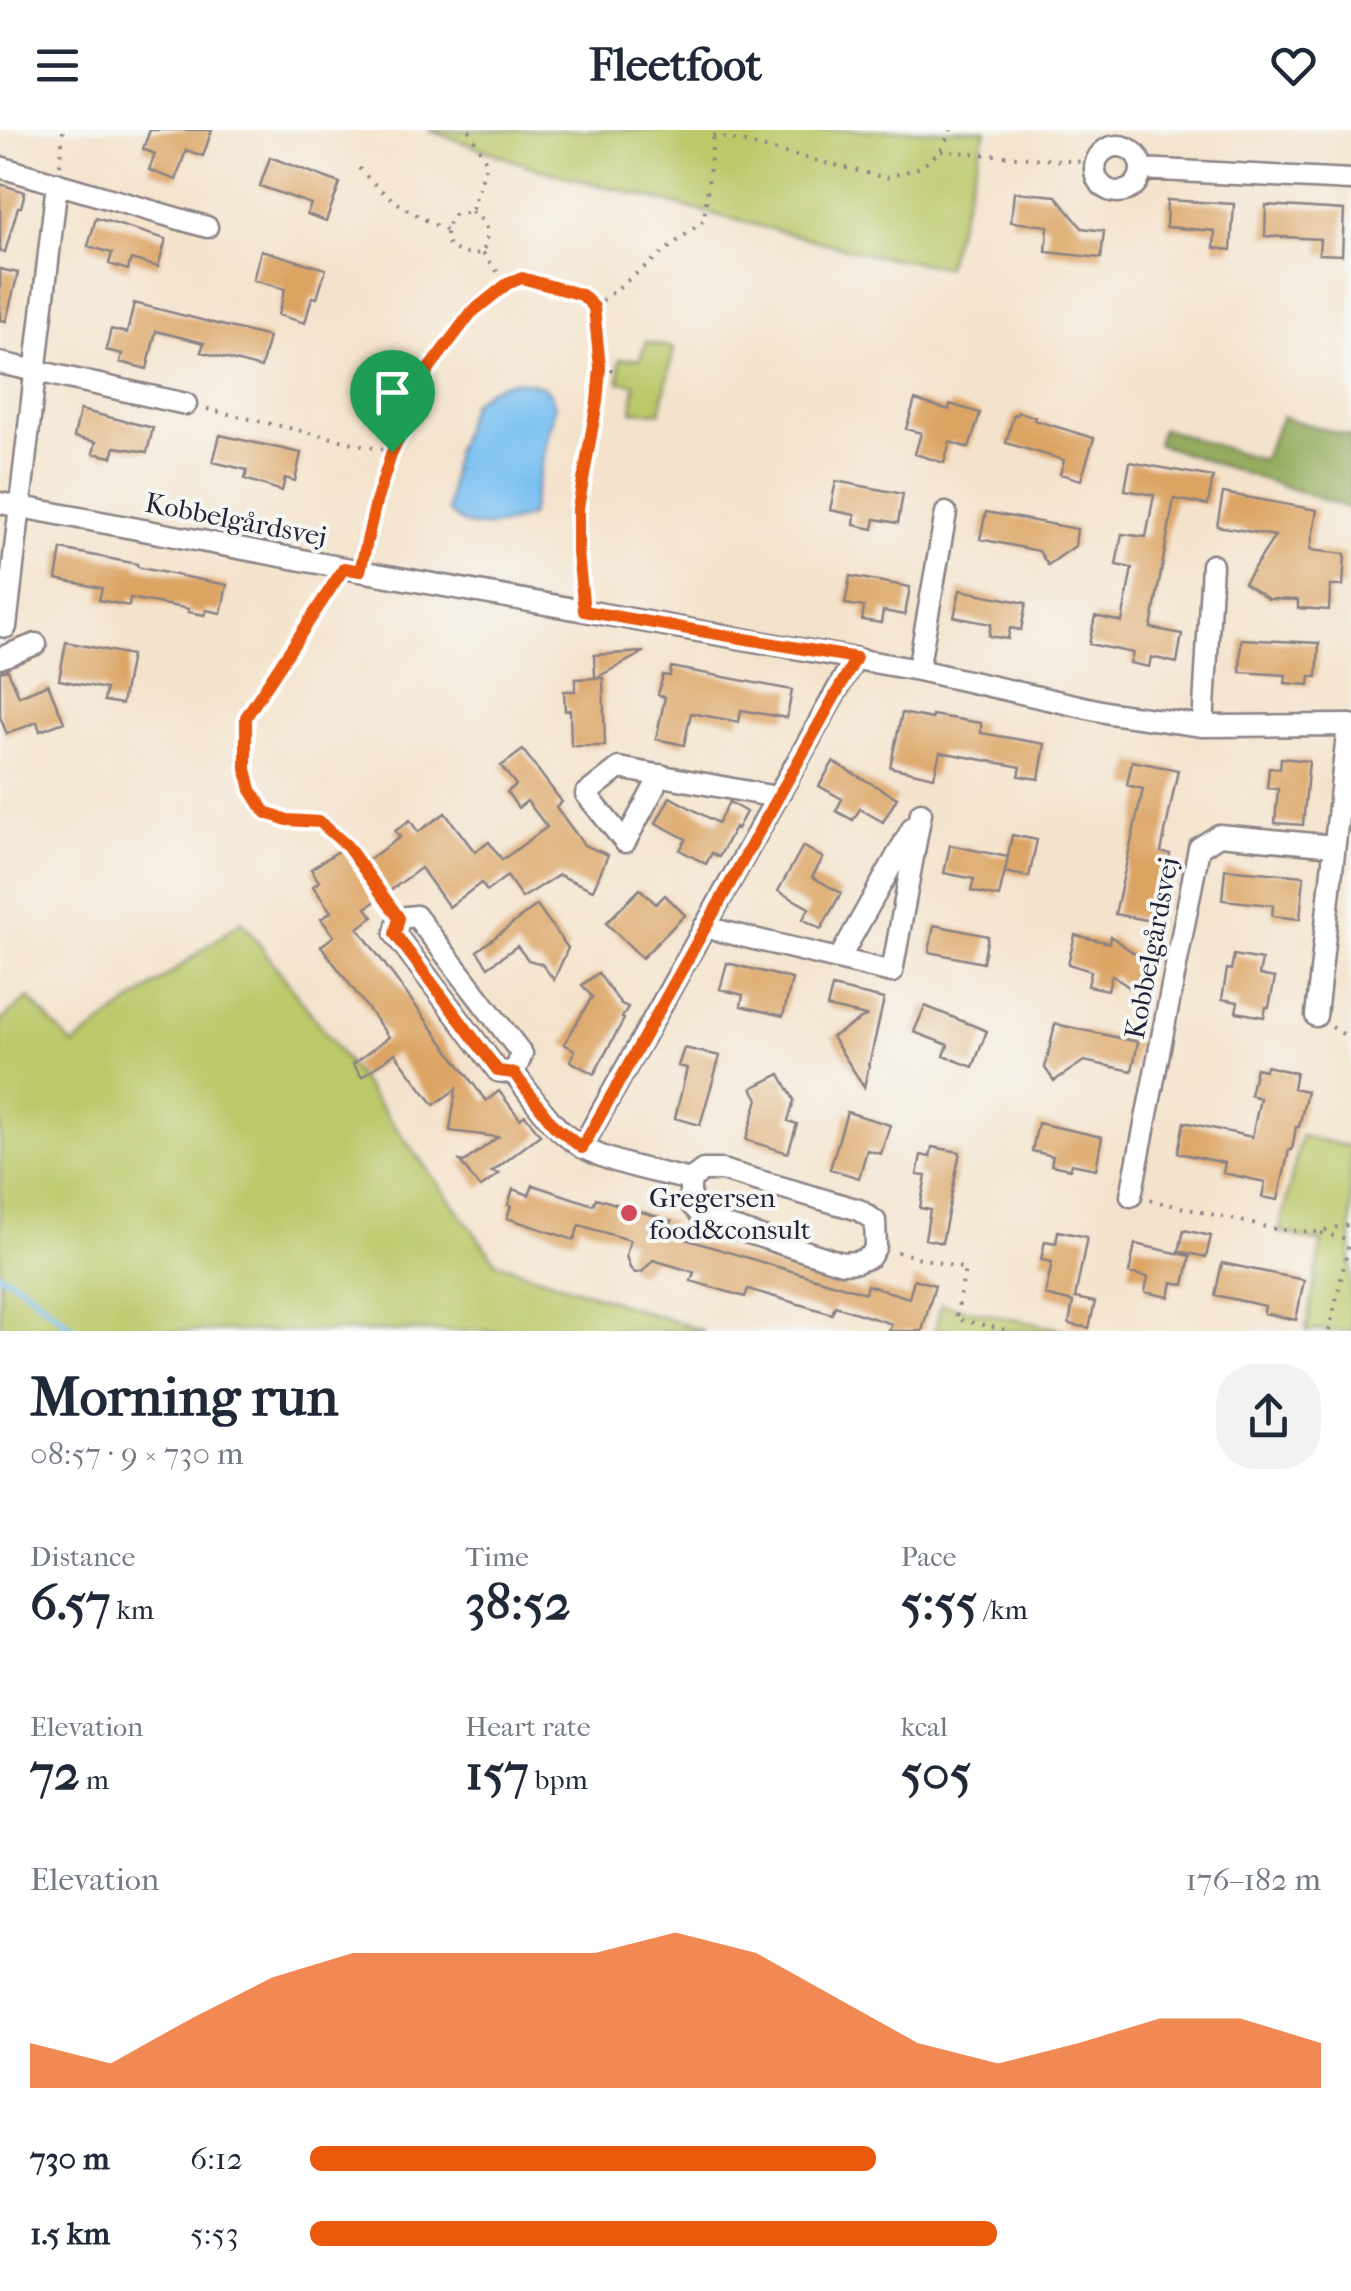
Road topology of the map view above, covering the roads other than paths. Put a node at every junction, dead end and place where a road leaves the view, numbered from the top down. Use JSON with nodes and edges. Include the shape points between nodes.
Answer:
{"nodes":[{"id":1,"x":0,"y":167,"type":"edge"},
{"id":2,"x":1142,"y":169,"type":"junction"},
{"id":3,"x":1351,"y":180,"type":"edge"},
{"id":4,"x":57,"y":184,"type":"junction"},
{"id":5,"x":207,"y":227,"type":"dead end"},
{"id":6,"x":0,"y":363,"type":"edge"},
{"id":7,"x":35,"y":371,"type":"junction"},
{"id":8,"x":186,"y":404,"type":"road end"},
{"id":9,"x":10,"y":505,"type":"edge"},
{"id":10,"x":946,"y":513,"type":"dead end"},
{"id":11,"x":1212,"y":566,"type":"dead end"},
{"id":12,"x":3,"y":627,"type":"edge"},
{"id":13,"x":0,"y":658,"type":"edge"},
{"id":14,"x":856,"y":658,"type":"junction"},
{"id":15,"x":918,"y":670,"type":"junction"},
{"id":16,"x":1350,"y":725,"type":"edge"},
{"id":17,"x":1203,"y":726,"type":"junction"},
{"id":18,"x":661,"y":775,"type":"dead end"},
{"id":19,"x":776,"y":797,"type":"junction"},
{"id":20,"x":1334,"y":846,"type":"junction"},
{"id":21,"x":704,"y":927,"type":"junction"},
{"id":22,"x":839,"y":960,"type":"junction"},
{"id":23,"x":1316,"y":1016,"type":"dead end"},
{"id":24,"x":514,"y":1073,"type":"junction"},
{"id":25,"x":582,"y":1148,"type":"junction"},
{"id":26,"x":690,"y":1180,"type":"junction"},
{"id":27,"x":1131,"y":1196,"type":"road end"}],
"edges":[{"from":1,"to":4,"type":"street"},
{"from":2,"to":2,"type":"street","via":[[1136,185],[1117,193],[1101,186],[1094,172],[1105,150],[1118,146],[1135,153]]},
{"from":2,"to":3,"type":"street"},
{"from":4,"to":5,"type":"street"},
{"from":4,"to":7,"type":"street"},
{"from":6,"to":7,"type":"street"},
{"from":7,"to":8,"type":"street"},
{"from":7,"to":9,"type":"street"},
{"from":9,"to":12,"type":"street"},
{"from":9,"to":14,"type":"street","name":"Kobbelgårdsvej"},
{"from":10,"to":15,"type":"street"},
{"from":11,"to":17,"type":"street"},
{"from":12,"to":13,"type":"street","via":[[36,644]]},
{"from":14,"to":15,"type":"street","name":"Kobbelgårdsvej"},
{"from":14,"to":19,"type":"street"},
{"from":15,"to":17,"type":"street","name":"Kobbelgårdsvej","via":[[1110,714]]},
{"from":16,"to":17,"type":"street","name":"Kobbelgårdsvej"},
{"from":16,"to":20,"type":"street","name":"Kobbelgårdsvej"},
{"from":18,"to":19,"type":"street"},
{"from":19,"to":21,"type":"street"},
{"from":20,"to":23,"type":"street","name":"Kobbelgårdsvej"},
{"from":20,"to":27,"type":"street","name":"Kobbelgårdsvej","via":[[1219,836],[1199,848]]},
{"from":21,"to":22,"type":"street"},
{"from":21,"to":25,"type":"street"},
{"from":22,"to":22,"type":"street","via":[[892,972],[921,812],[857,927]]},
{"from":24,"to":24,"type":"street","via":[[498,1071],[395,934],[399,918],[416,916],[522,1054]]},
{"from":24,"to":25,"type":"street","via":[[554,1126]]},
{"from":25,"to":26,"type":"street"},
{"from":26,"to":26,"type":"street","via":[[703,1170],[722,1170],[859,1210],[875,1221],[876,1246],[870,1257],[842,1263],[705,1219],[690,1203]]}]}
